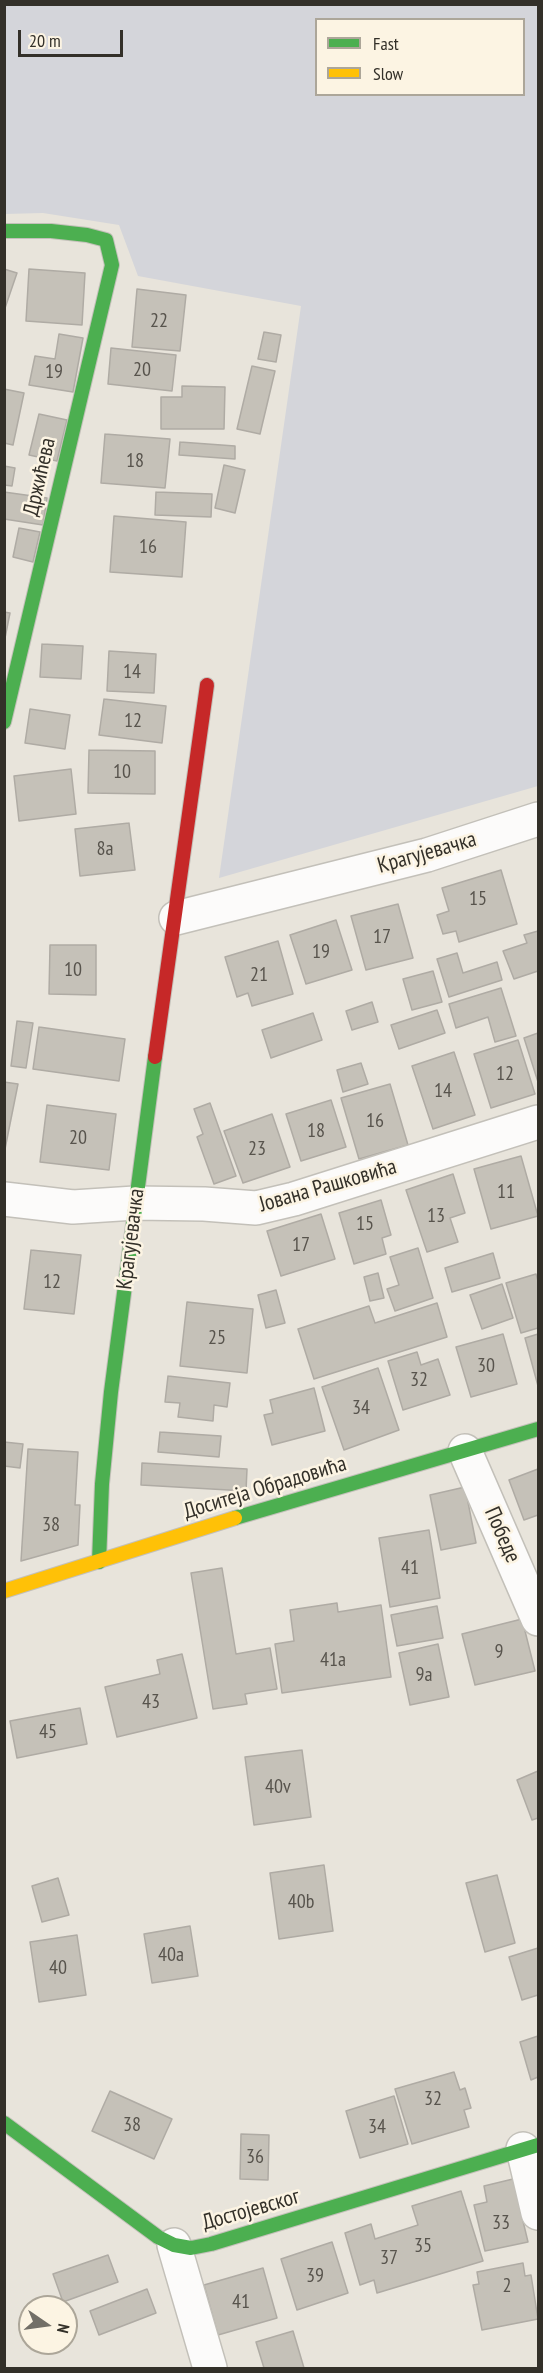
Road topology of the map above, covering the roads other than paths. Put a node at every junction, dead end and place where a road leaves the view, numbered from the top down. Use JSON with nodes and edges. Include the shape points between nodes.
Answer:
{"nodes":[{"id":1,"x":4,"y":231,"type":"edge"},
{"id":2,"x":207,"y":686,"type":"dead end"},
{"id":3,"x":4,"y":722,"type":"edge"},
{"id":4,"x":538,"y":819,"type":"edge"},
{"id":5,"x":176,"y":918,"type":"junction"},
{"id":6,"x":538,"y":1122,"type":"edge"},
{"id":7,"x":4,"y":1199,"type":"edge"},
{"id":8,"x":135,"y":1203,"type":"junction"},
{"id":9,"x":538,"y":1429,"type":"edge"},
{"id":10,"x":465,"y":1451,"type":"junction"},
{"id":11,"x":99,"y":1562,"type":"junction"},
{"id":12,"x":4,"y":1591,"type":"edge"},
{"id":13,"x":538,"y":1619,"type":"edge"},
{"id":14,"x":4,"y":2123,"type":"edge"},
{"id":15,"x":531,"y":2147,"type":"edge"},
{"id":16,"x":538,"y":2213,"type":"edge"},
{"id":17,"x":174,"y":2245,"type":"junction"},
{"id":18,"x":210,"y":2368,"type":"edge"}],
"edges":[{"from":1,"to":3,"type":"street","name":"Држићева","via":[[51,231],[106,240],[112,265]]},
{"from":2,"to":5,"type":"street","name":"Крагујевачка"},
{"from":4,"to":5,"type":"street","name":"Крагујевачка","via":[[427,855]]},
{"from":5,"to":8,"type":"street","name":"Крагујевачка"},
{"from":6,"to":8,"type":"street","name":"Јована Рашковића","via":[[256,1208]]},
{"from":7,"to":8,"type":"street","name":"Јована Рашковића","via":[[73,1206]]},
{"from":8,"to":11,"type":"street","name":"Крагујевачка","via":[[102,1484]]},
{"from":9,"to":10,"type":"street","name":"Доситеја Обрадовића"},
{"from":10,"to":11,"type":"street","name":"Доситеја Обрадовића","via":[[237,1517]]},
{"from":10,"to":13,"type":"street","name":"Победе"},
{"from":11,"to":12,"type":"street","name":"Доситеја Обрадовића"},
{"from":14,"to":17,"type":"street","name":"Достојевског"},
{"from":15,"to":16,"type":"street"},
{"from":15,"to":17,"type":"street","name":"Достојевског","via":[[211,2244],[191,2248]]},
{"from":17,"to":18,"type":"street"}]}
